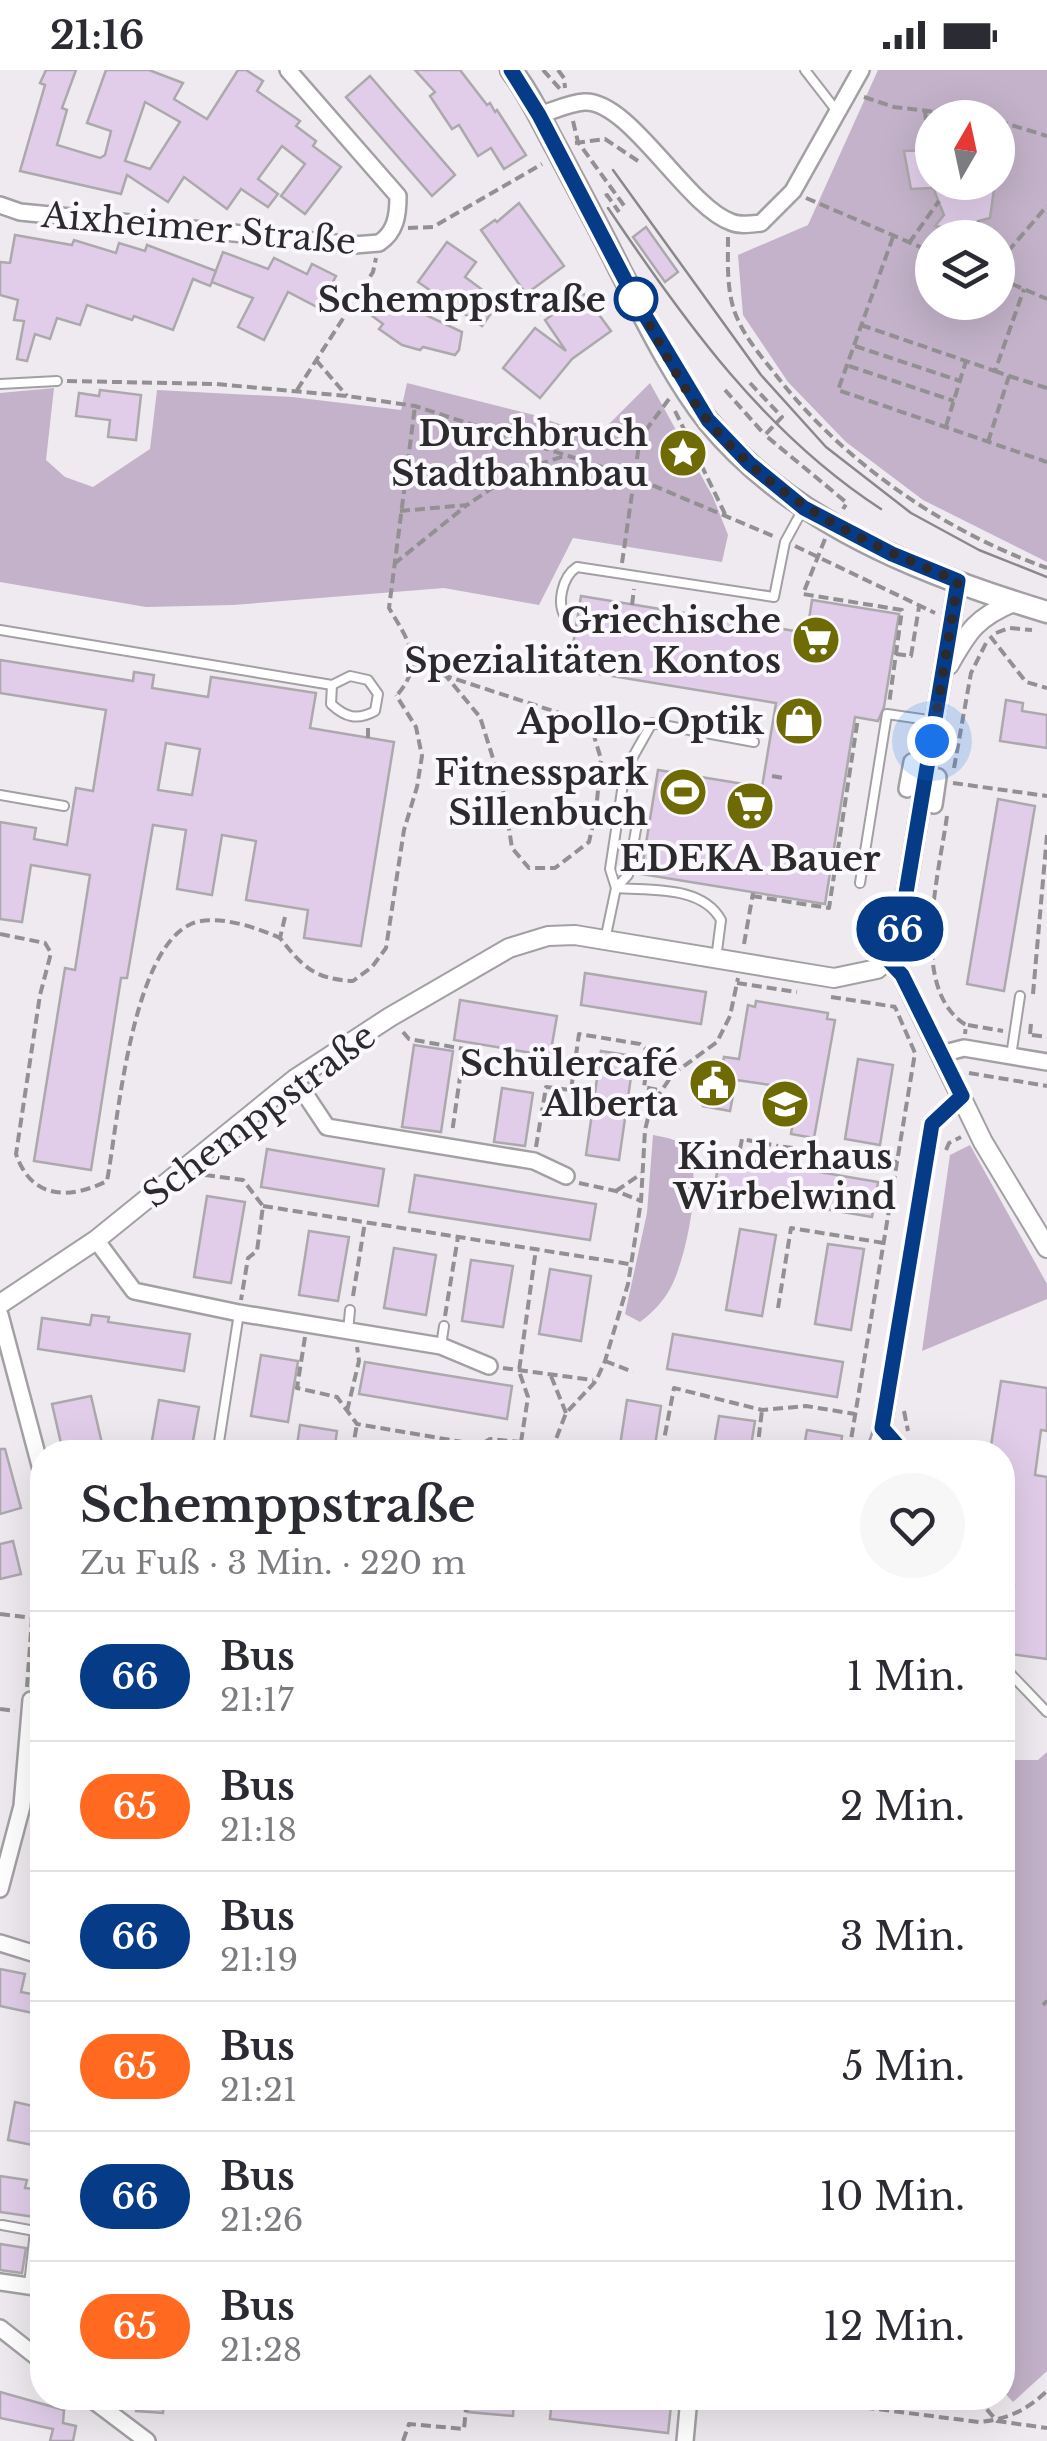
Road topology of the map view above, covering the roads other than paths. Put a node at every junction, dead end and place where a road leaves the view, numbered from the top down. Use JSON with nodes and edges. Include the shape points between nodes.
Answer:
{"nodes":[{"id":1,"x":288,"y":70,"type":"edge"},
{"id":2,"x":512,"y":70,"type":"edge"},
{"id":3,"x":804,"y":70,"type":"edge"},
{"id":4,"x":862,"y":70,"type":"edge"},
{"id":5,"x":839,"y":114,"type":"junction"},
{"id":6,"x":539,"y":115,"type":"junction"},
{"id":7,"x":0,"y":205,"type":"edge"},
{"id":8,"x":57,"y":381,"type":"road end"},
{"id":9,"x":0,"y":384,"type":"edge"},
{"id":10,"x":804,"y":508,"type":"junction"},
{"id":11,"x":958,"y":581,"type":"junction"},
{"id":12,"x":1014,"y":602,"type":"junction"},
{"id":13,"x":1047,"y":612,"type":"edge"},
{"id":14,"x":566,"y":618,"type":"dead end"},
{"id":15,"x":0,"y":630,"type":"edge"},
{"id":16,"x":943,"y":674,"type":"junction"},
{"id":17,"x":332,"y":684,"type":"junction"},
{"id":18,"x":935,"y":721,"type":"junction"},
{"id":19,"x":754,"y":742,"type":"dead end"},
{"id":20,"x":912,"y":762,"type":"dead end"},
{"id":21,"x":938,"y":778,"type":"dead end"},
{"id":22,"x":907,"y":790,"type":"dead end"},
{"id":23,"x":0,"y":795,"type":"edge"},
{"id":24,"x":941,"y":803,"type":"road end"},
{"id":25,"x":64,"y":806,"type":"dead end"},
{"id":26,"x":638,"y":818,"type":"dead end"},
{"id":27,"x":860,"y":883,"type":"dead end"},
{"id":28,"x":616,"y":888,"type":"junction"},
{"id":29,"x":605,"y":940,"type":"junction"},
{"id":30,"x":716,"y":959,"type":"junction"},
{"id":31,"x":888,"y":960,"type":"junction"},
{"id":32,"x":1020,"y":996,"type":"dead end"},
{"id":33,"x":941,"y":1054,"type":"junction"},
{"id":34,"x":1011,"y":1056,"type":"junction"},
{"id":35,"x":1047,"y":1062,"type":"edge"},
{"id":36,"x":295,"y":1079,"type":"junction"},
{"id":37,"x":962,"y":1096,"type":"junction"},
{"id":38,"x":566,"y":1176,"type":"road end"},
{"id":39,"x":96,"y":1240,"type":"junction"},
{"id":40,"x":1047,"y":1248,"type":"edge"},
{"id":41,"x":0,"y":1304,"type":"edge"},
{"id":42,"x":350,"y":1310,"type":"road end"},
{"id":43,"x":239,"y":1313,"type":"junction"},
{"id":44,"x":0,"y":1314,"type":"edge"},
{"id":45,"x":444,"y":1326,"type":"road end"},
{"id":46,"x":351,"y":1332,"type":"junction"},
{"id":47,"x":440,"y":1346,"type":"junction"},
{"id":48,"x":489,"y":1366,"type":"road end"},
{"id":49,"x":882,"y":1428,"type":"junction"},
{"id":50,"x":33,"y":1440,"type":"edge"},
{"id":51,"x":219,"y":1440,"type":"edge"},
{"id":52,"x":878,"y":1440,"type":"edge"},
{"id":53,"x":899,"y":1440,"type":"edge"},
{"id":54,"x":1015,"y":1679,"type":"edge"},
{"id":55,"x":1047,"y":1712,"type":"edge"},
{"id":56,"x":30,"y":1759,"type":"edge"},
{"id":57,"x":0,"y":1889,"type":"edge"},
{"id":58,"x":0,"y":1943,"type":"edge"},
{"id":59,"x":30,"y":1952,"type":"edge"},
{"id":60,"x":2,"y":2225,"type":"edge"},
{"id":61,"x":30,"y":2229,"type":"edge"},
{"id":62,"x":0,"y":2282,"type":"edge"},
{"id":63,"x":30,"y":2285,"type":"edge"},
{"id":64,"x":0,"y":2328,"type":"edge"},
{"id":65,"x":30,"y":2352,"type":"edge"},
{"id":66,"x":106,"y":2410,"type":"edge"},
{"id":67,"x":687,"y":2410,"type":"edge"},
{"id":68,"x":146,"y":2441,"type":"edge"},
{"id":69,"x":685,"y":2441,"type":"edge"}],
"edges":[{"from":1,"to":7,"type":"street","name":"Aixheimer Straße","via":[[398,196],[394,228],[379,243]]},
{"from":2,"to":6,"type":"main road"},
{"from":3,"to":5,"type":"lane"},
{"from":4,"to":5,"type":"street"},
{"from":5,"to":6,"type":"street","via":[[793,192],[761,223],[734,224],[600,105],[584,102]]},
{"from":6,"to":10,"type":"main road","via":[[634,297],[708,420]]},
{"from":8,"to":9,"type":"lane"},
{"from":10,"to":11,"type":"main road"},
{"from":10,"to":14,"type":"lane","via":[[785,542],[774,597],[586,567],[570,572],[560,607]]},
{"from":11,"to":12,"type":"main road"},
{"from":11,"to":16,"type":"street"},
{"from":12,"to":13,"type":"main road"},
{"from":12,"to":16,"type":"street","via":[[972,626]]},
{"from":15,"to":17,"type":"lane"},
{"from":16,"to":18,"type":"street"},
{"from":17,"to":17,"type":"lane","via":[[350,676],[368,680],[378,694],[375,712],[344,716],[331,704]]},
{"from":18,"to":27,"type":"lane","via":[[887,714]]},
{"from":18,"to":31,"type":"street","via":[[900,929]]},
{"from":19,"to":28,"type":"lane","via":[[652,723],[626,772],[610,869]]},
{"from":20,"to":22,"type":"street"},
{"from":21,"to":24,"type":"street"},
{"from":23,"to":25,"type":"lane"},
{"from":26,"to":28,"type":"lane","via":[[628,875]]},
{"from":28,"to":29,"type":"lane"},
{"from":28,"to":30,"type":"lane","via":[[707,902],[721,920]]},
{"from":29,"to":30,"type":"street","name":"Schemppstraße"},
{"from":29,"to":36,"type":"street","name":"Schemppstraße","via":[[548,936],[509,948]]},
{"from":30,"to":31,"type":"street","name":"Schemppstraße","via":[[834,978]]},
{"from":31,"to":33,"type":"street"},
{"from":32,"to":34,"type":"lane"},
{"from":33,"to":34,"type":"street","via":[[964,1048]]},
{"from":33,"to":37,"type":"street"},
{"from":34,"to":35,"type":"street"},
{"from":36,"to":38,"type":"street","via":[[326,1127],[534,1161]]},
{"from":36,"to":39,"type":"street","name":"Schemppstraße"},
{"from":37,"to":40,"type":"street"},
{"from":37,"to":49,"type":"street","via":[[932,1124]]},
{"from":39,"to":41,"type":"street","name":"Schemppstraße"},
{"from":39,"to":43,"type":"street","via":[[134,1291]]},
{"from":42,"to":46,"type":"lane"},
{"from":43,"to":46,"type":"street"},
{"from":43,"to":51,"type":"lane"},
{"from":44,"to":50,"type":"street"},
{"from":45,"to":47,"type":"lane"},
{"from":46,"to":47,"type":"street"},
{"from":47,"to":48,"type":"street"},
{"from":49,"to":52,"type":"street"},
{"from":49,"to":53,"type":"street"},
{"from":54,"to":55,"type":"lane"},
{"from":56,"to":57,"type":"street"},
{"from":58,"to":59,"type":"street"},
{"from":60,"to":61,"type":"lane"},
{"from":62,"to":63,"type":"street"},
{"from":64,"to":65,"type":"street"},
{"from":66,"to":68,"type":"street"},
{"from":67,"to":69,"type":"street"}]}
